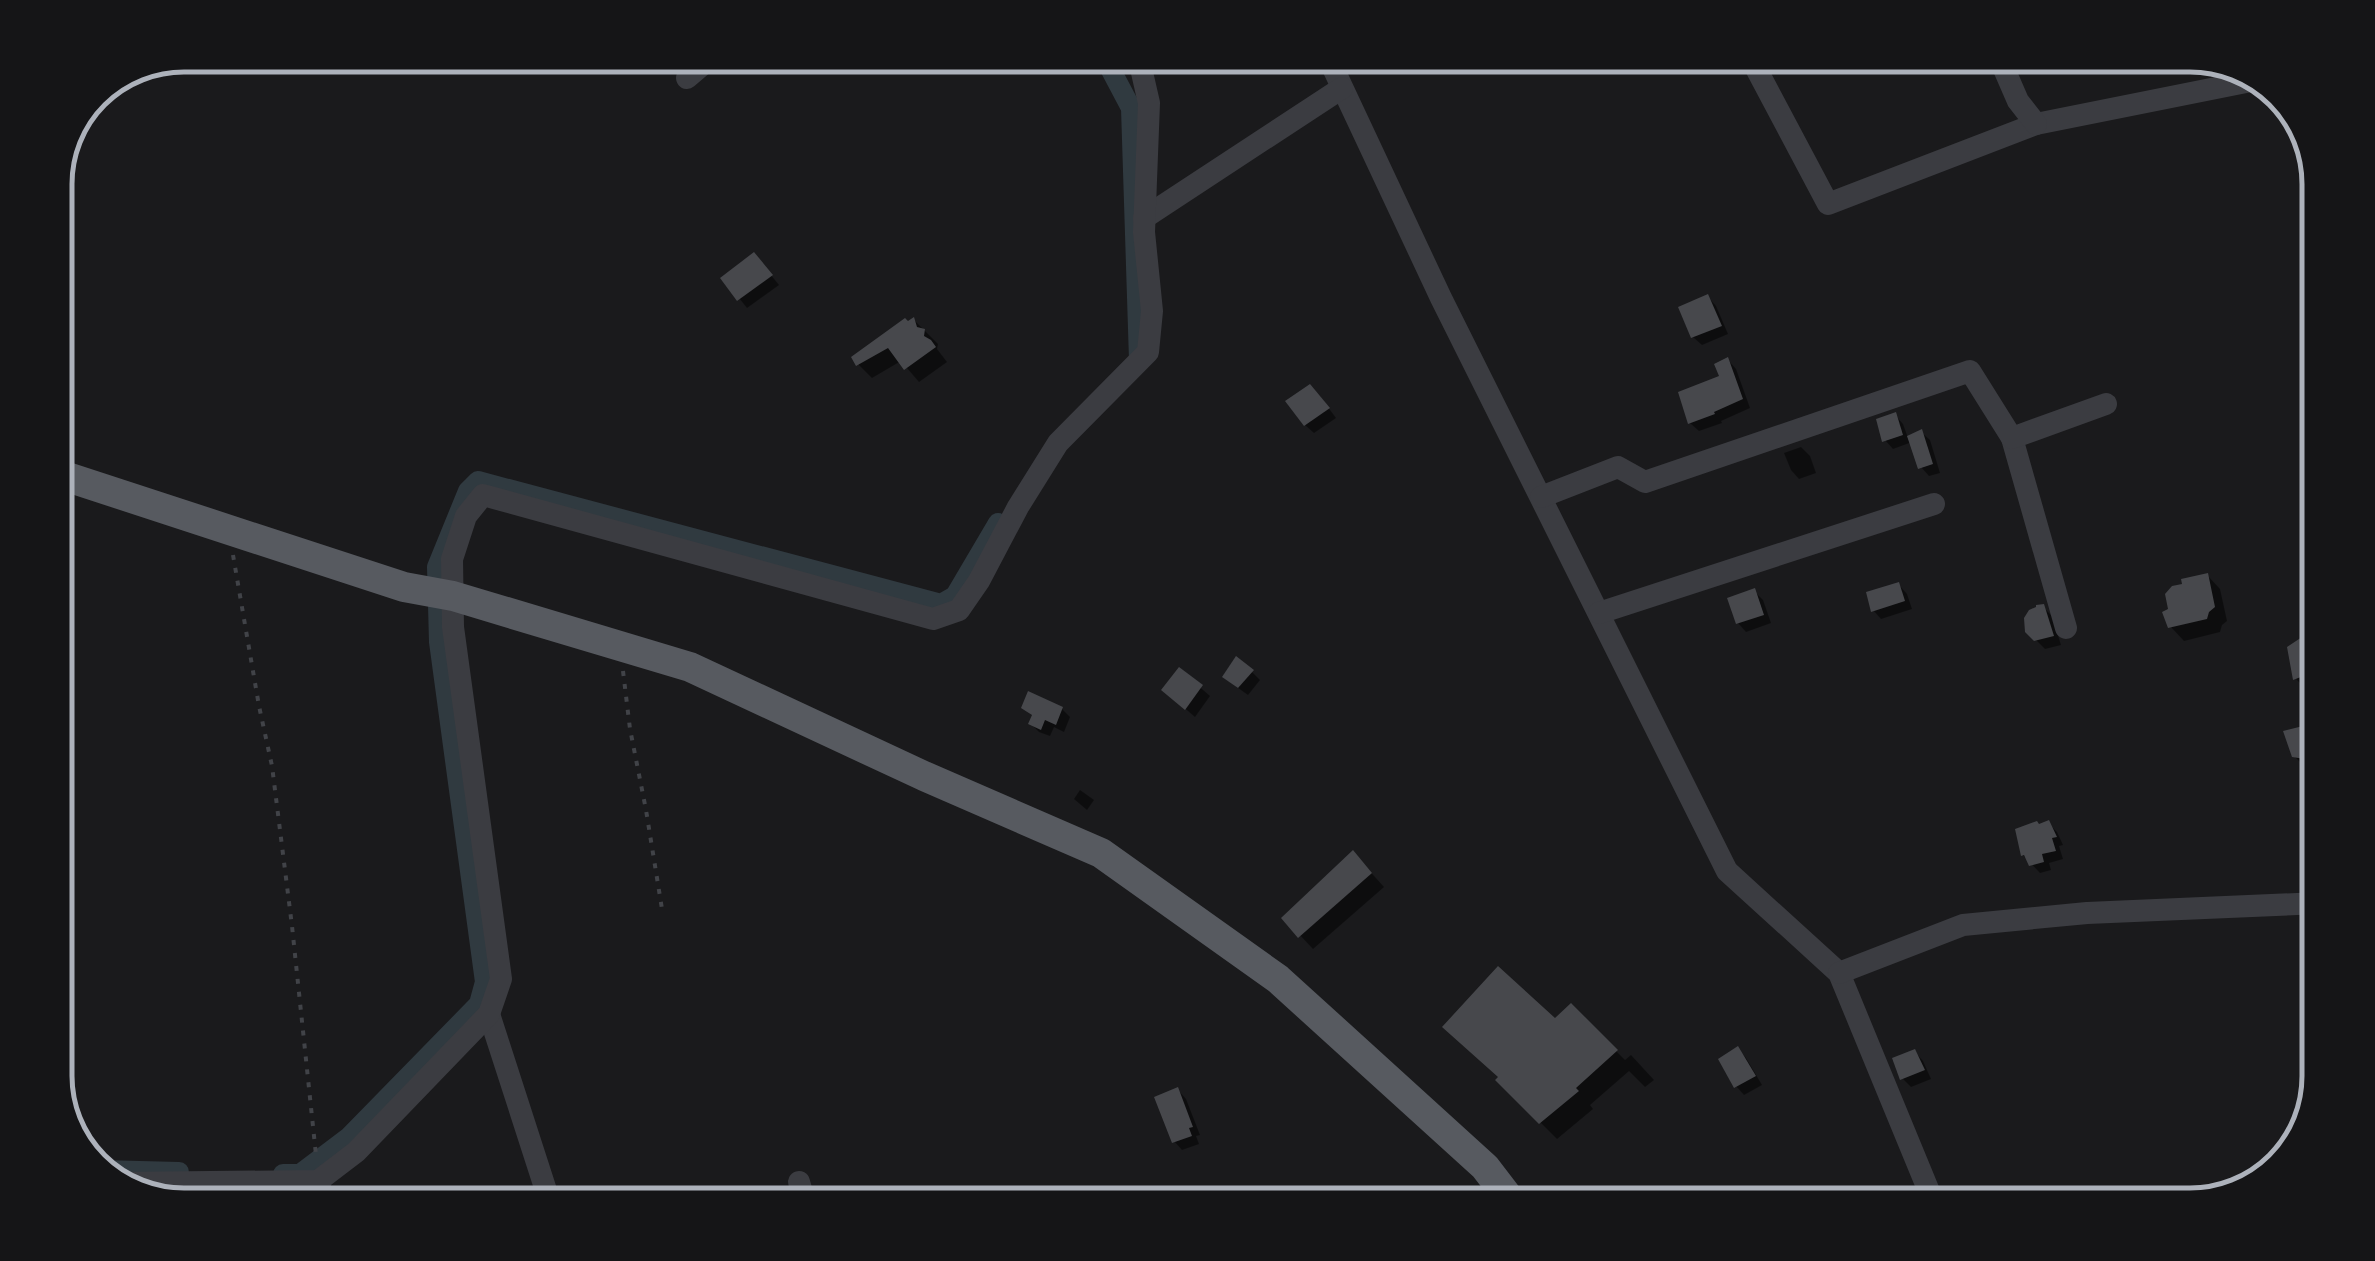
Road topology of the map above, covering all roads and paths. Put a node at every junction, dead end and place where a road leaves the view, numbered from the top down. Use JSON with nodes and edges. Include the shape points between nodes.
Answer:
{"nodes":[{"id":1,"x":694,"y":72,"type":"edge"},
{"id":2,"x":1142,"y":72,"type":"edge"},
{"id":3,"x":1334,"y":72,"type":"edge"},
{"id":4,"x":1758,"y":72,"type":"edge"},
{"id":5,"x":2005,"y":72,"type":"edge"},
{"id":6,"x":687,"y":78,"type":"dead end"},
{"id":7,"x":2240,"y":84,"type":"edge"},
{"id":8,"x":1342,"y":88,"type":"junction"},
{"id":9,"x":2036,"y":124,"type":"junction"},
{"id":10,"x":1144,"y":218,"type":"junction"},
{"id":11,"x":2106,"y":404,"type":"dead end"},
{"id":12,"x":2012,"y":438,"type":"junction"},
{"id":13,"x":73,"y":479,"type":"edge"},
{"id":14,"x":1540,"y":497,"type":"junction"},
{"id":15,"x":1934,"y":504,"type":"dead end"},
{"id":16,"x":234,"y":531,"type":"junction"},
{"id":17,"x":453,"y":596,"type":"junction"},
{"id":18,"x":1599,"y":613,"type":"junction"},
{"id":19,"x":2066,"y":628,"type":"dead end"},
{"id":20,"x":623,"y":663,"type":"dead end"},
{"id":21,"x":2302,"y":905,"type":"edge"},
{"id":22,"x":662,"y":908,"type":"dead end"},
{"id":23,"x":1838,"y":973,"type":"junction"},
{"id":24,"x":489,"y":1014,"type":"junction"},
{"id":25,"x":318,"y":1181,"type":"junction"},
{"id":26,"x":799,"y":1182,"type":"dead end"},
{"id":27,"x":149,"y":1183,"type":"edge"},
{"id":28,"x":320,"y":1188,"type":"edge"},
{"id":29,"x":544,"y":1188,"type":"edge"},
{"id":30,"x":801,"y":1188,"type":"edge"},
{"id":31,"x":1502,"y":1188,"type":"edge"},
{"id":32,"x":1928,"y":1188,"type":"edge"}],
"edges":[{"from":1,"to":6,"type":"street"},
{"from":2,"to":10,"type":"street","via":[[1150,103]]},
{"from":3,"to":8,"type":"street"},
{"from":4,"to":9,"type":"street","via":[[1828,204]]},
{"from":5,"to":9,"type":"street"},
{"from":7,"to":9,"type":"street"},
{"from":8,"to":10,"type":"street"},
{"from":8,"to":14,"type":"street"},
{"from":10,"to":17,"type":"street","via":[[1152,311],[1148,352],[1058,443],[959,610],[933,619],[483,495],[466,516],[452,559]]},
{"from":11,"to":12,"type":"street"},
{"from":12,"to":14,"type":"street","via":[[1970,371],[1645,482],[1618,466]]},
{"from":12,"to":19,"type":"street"},
{"from":13,"to":16,"type":"main road"},
{"from":14,"to":18,"type":"street"},
{"from":15,"to":18,"type":"street"},
{"from":16,"to":17,"type":"main road","via":[[404,587]]},
{"from":16,"to":25,"type":"path","via":[[272,766]]},
{"from":17,"to":24,"type":"street","via":[[501,979]]},
{"from":17,"to":31,"type":"main road","via":[[690,667],[1101,853],[1278,979],[1486,1166]]},
{"from":18,"to":23,"type":"street","via":[[1727,871]]},
{"from":20,"to":22,"type":"path"},
{"from":21,"to":23,"type":"street","via":[[1963,924]]},
{"from":23,"to":32,"type":"street"},
{"from":24,"to":25,"type":"street","via":[[356,1152]]},
{"from":24,"to":29,"type":"street"},
{"from":25,"to":27,"type":"street"},
{"from":25,"to":28,"type":"street"},
{"from":26,"to":30,"type":"street"}]}
